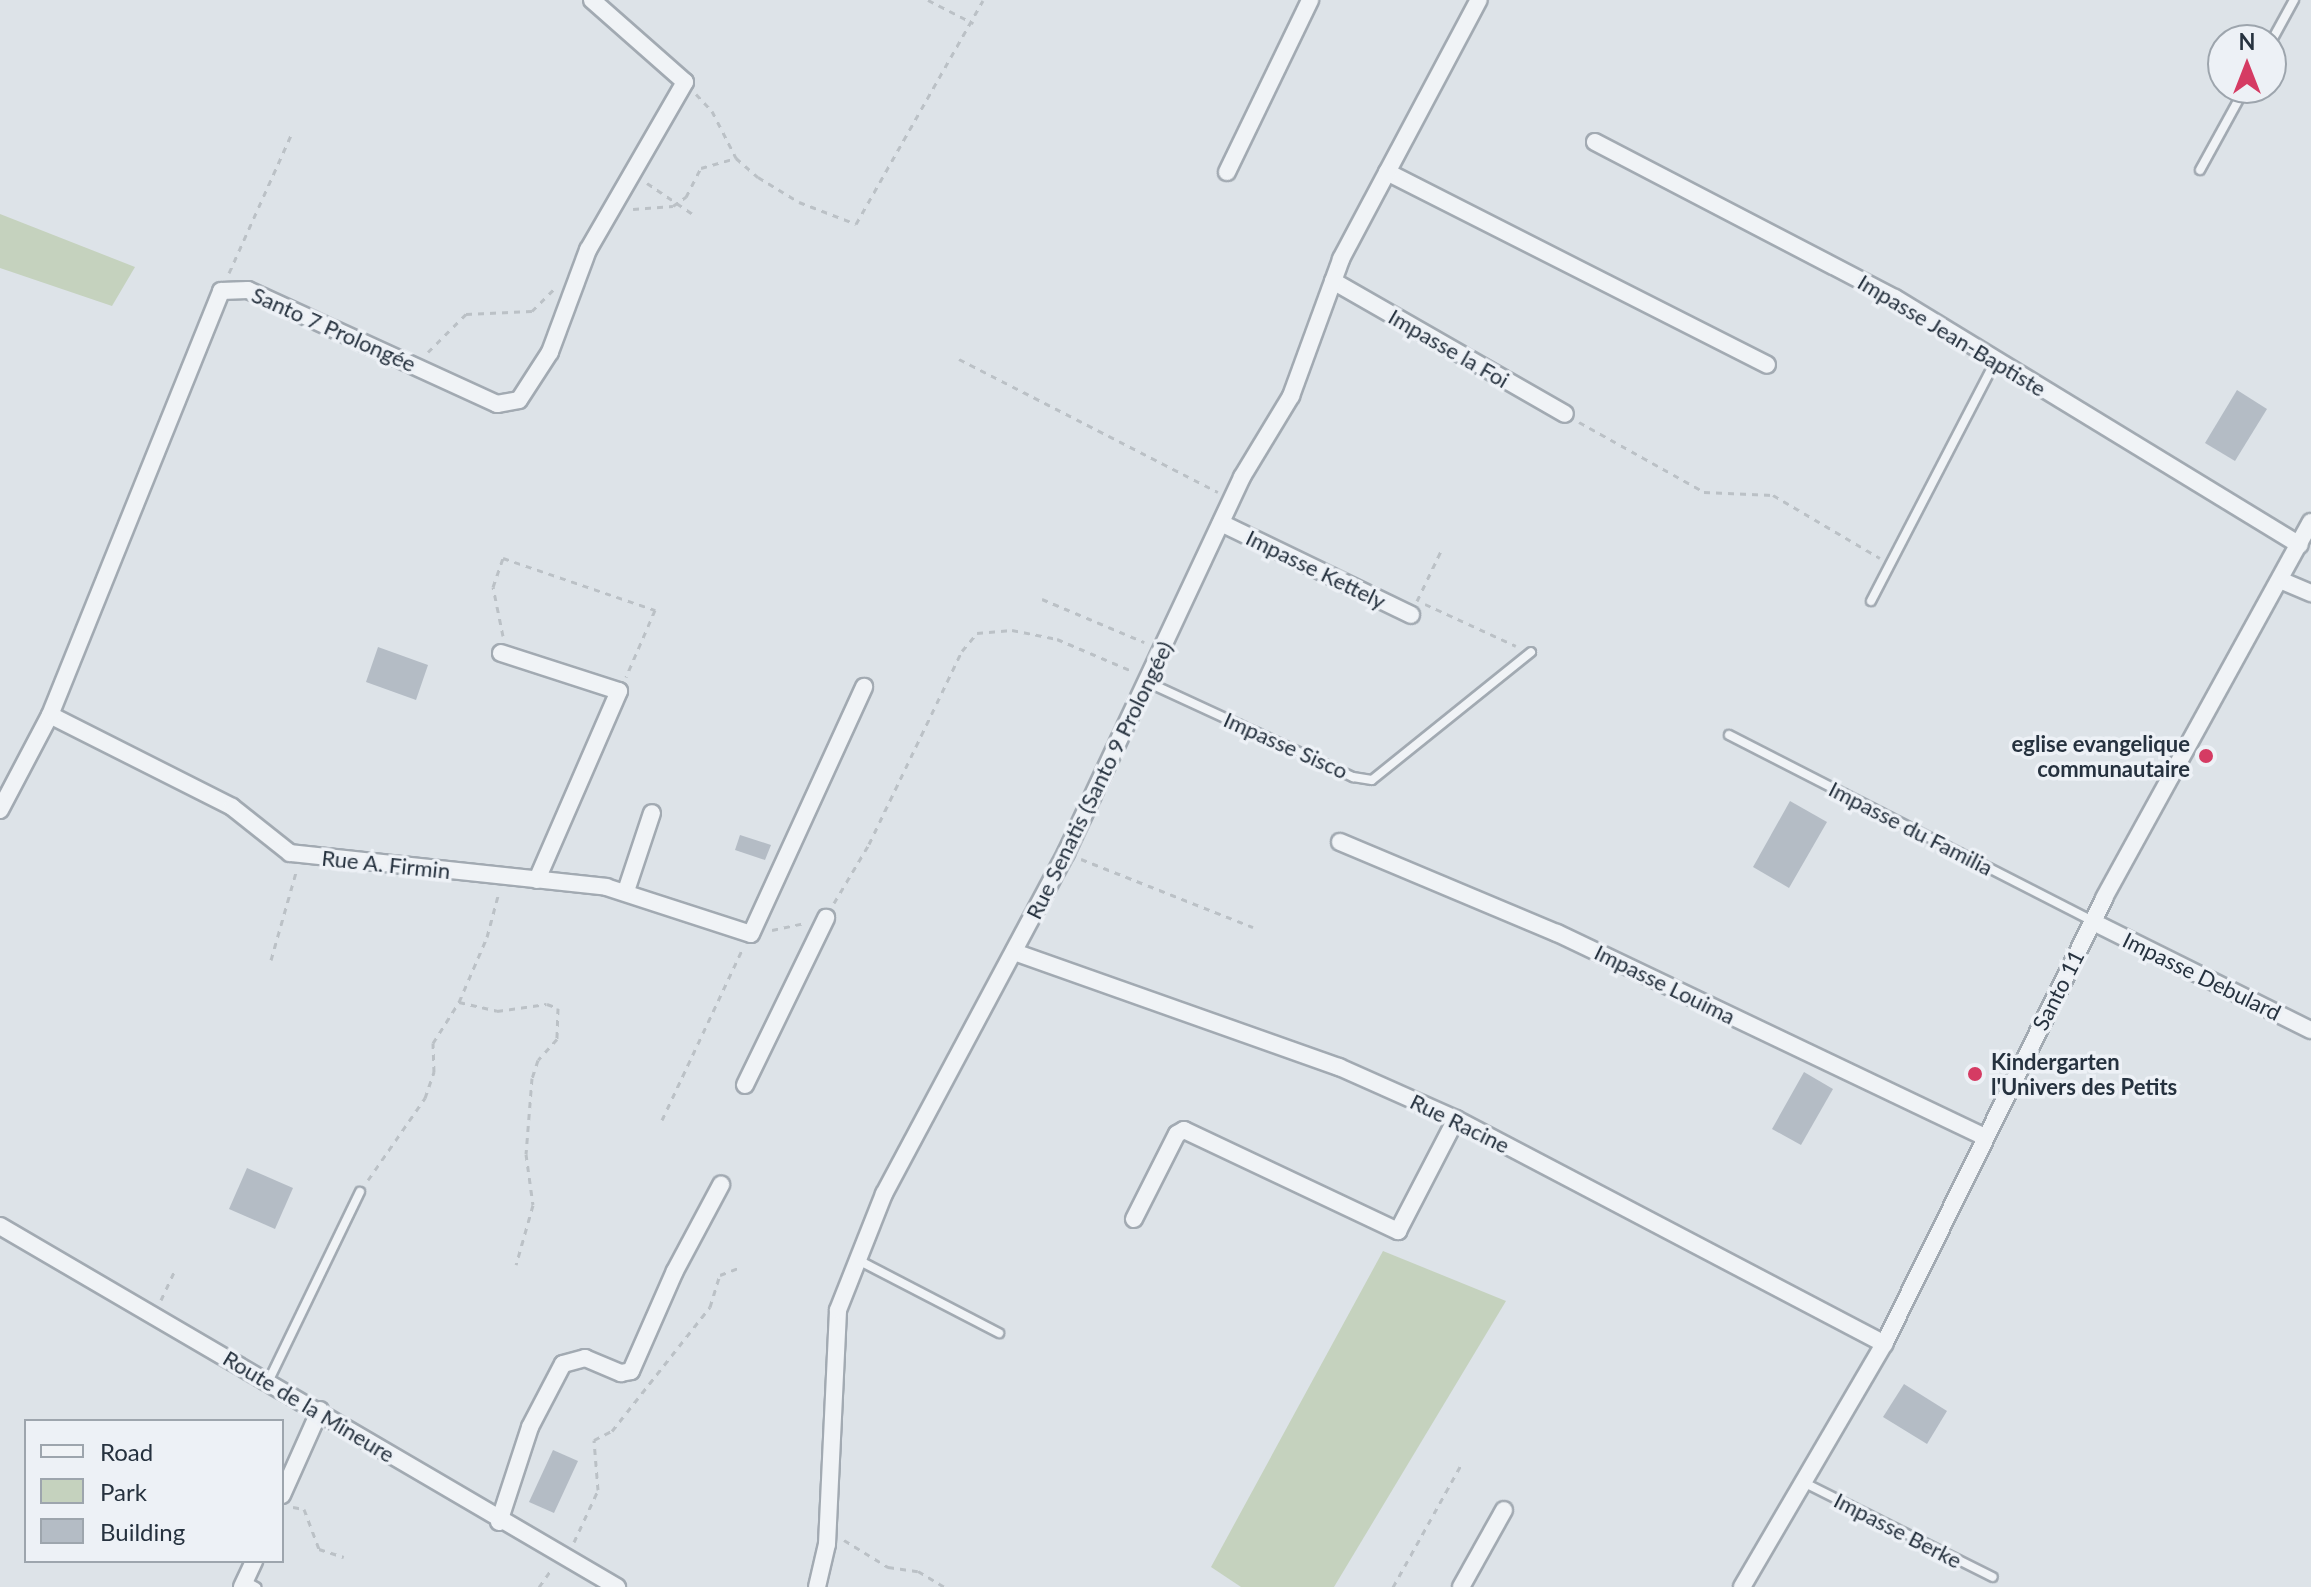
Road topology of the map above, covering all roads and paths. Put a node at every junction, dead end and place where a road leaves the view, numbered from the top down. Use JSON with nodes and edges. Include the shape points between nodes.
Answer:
{"nodes":[{"id":1,"x":592,"y":0,"type":"edge"},
{"id":2,"x":928,"y":0,"type":"edge"},
{"id":3,"x":983,"y":0,"type":"edge"},
{"id":4,"x":1310,"y":0,"type":"edge"},
{"id":5,"x":1479,"y":0,"type":"edge"},
{"id":6,"x":2294,"y":0,"type":"edge"},
{"id":7,"x":973,"y":23,"type":"junction"},
{"id":8,"x":2281,"y":24,"type":"edge"},
{"id":9,"x":685,"y":82,"type":"junction"},
{"id":10,"x":2236,"y":104,"type":"edge"},
{"id":11,"x":291,"y":135,"type":"dead end"},
{"id":12,"x":1595,"y":142,"type":"dead end"},
{"id":13,"x":736,"y":158,"type":"junction"},
{"id":14,"x":2200,"y":170,"type":"dead end"},
{"id":15,"x":630,"y":172,"type":"junction"},
{"id":16,"x":1227,"y":172,"type":"dead end"},
{"id":17,"x":1387,"y":172,"type":"junction"},
{"id":18,"x":677,"y":204,"type":"junction"},
{"id":19,"x":609,"y":212,"type":"junction"},
{"id":20,"x":694,"y":215,"type":"dead end"},
{"id":21,"x":578,"y":276,"type":"junction"},
{"id":22,"x":1333,"y":281,"type":"junction"},
{"id":23,"x":221,"y":291,"type":"junction"},
{"id":24,"x":959,"y":359,"type":"dead end"},
{"id":25,"x":1996,"y":360,"type":"junction"},
{"id":26,"x":408,"y":361,"type":"junction"},
{"id":27,"x":1767,"y":365,"type":"dead end"},
{"id":28,"x":1565,"y":414,"type":"joint"},
{"id":29,"x":1232,"y":499,"type":"junction"},
{"id":30,"x":2311,"y":522,"type":"edge"},
{"id":31,"x":1221,"y":523,"type":"junction"},
{"id":32,"x":2299,"y":545,"type":"junction"},
{"id":33,"x":1441,"y":551,"type":"dead end"},
{"id":34,"x":1890,"y":564,"type":"junction"},
{"id":35,"x":2280,"y":580,"type":"junction"},
{"id":36,"x":2311,"y":593,"type":"edge"},
{"id":37,"x":1042,"y":599,"type":"dead end"},
{"id":38,"x":1871,"y":601,"type":"dead end"},
{"id":39,"x":1414,"y":608,"type":"junction"},
{"id":40,"x":1162,"y":650,"type":"junction"},
{"id":41,"x":1531,"y":652,"type":"joint"},
{"id":42,"x":501,"y":653,"type":"joint"},
{"id":43,"x":1148,"y":680,"type":"junction"},
{"id":44,"x":864,"y":687,"type":"dead end"},
{"id":45,"x":619,"y":691,"type":"junction"},
{"id":46,"x":50,"y":715,"type":"junction"},
{"id":47,"x":1729,"y":735,"type":"dead end"},
{"id":48,"x":0,"y":810,"type":"edge"},
{"id":49,"x":652,"y":813,"type":"dead end"},
{"id":50,"x":1340,"y":842,"type":"dead end"},
{"id":51,"x":1066,"y":853,"type":"junction"},
{"id":52,"x":301,"y":854,"type":"junction"},
{"id":53,"x":503,"y":877,"type":"junction"},
{"id":54,"x":537,"y":880,"type":"junction"},
{"id":55,"x":626,"y":891,"type":"junction"},
{"id":56,"x":826,"y":918,"type":"junction"},
{"id":57,"x":2093,"y":922,"type":"junction"},
{"id":58,"x":1253,"y":927,"type":"dead end"},
{"id":59,"x":751,"y":934,"type":"junction"},
{"id":60,"x":1014,"y":952,"type":"junction"},
{"id":61,"x":271,"y":960,"type":"dead end"},
{"id":62,"x":459,"y":1002,"type":"junction"},
{"id":63,"x":2311,"y":1030,"type":"edge"},
{"id":64,"x":745,"y":1085,"type":"dead end"},
{"id":65,"x":1456,"y":1119,"type":"junction"},
{"id":66,"x":662,"y":1120,"type":"dead end"},
{"id":67,"x":1984,"y":1137,"type":"junction"},
{"id":68,"x":721,"y":1185,"type":"dead end"},
{"id":69,"x":360,"y":1192,"type":"joint"},
{"id":70,"x":1134,"y":1219,"type":"dead end"},
{"id":71,"x":0,"y":1226,"type":"edge"},
{"id":72,"x":858,"y":1260,"type":"junction"},
{"id":73,"x":516,"y":1265,"type":"dead end"},
{"id":74,"x":741,"y":1267,"type":"dead end"},
{"id":75,"x":176,"y":1268,"type":"dead end"},
{"id":76,"x":160,"y":1319,"type":"junction"},
{"id":77,"x":999,"y":1333,"type":"dead end"},
{"id":78,"x":1884,"y":1344,"type":"junction"},
{"id":79,"x":269,"y":1380,"type":"junction"},
{"id":80,"x":320,"y":1410,"type":"junction"},
{"id":81,"x":1462,"y":1463,"type":"dead end"},
{"id":82,"x":1802,"y":1482,"type":"junction"},
{"id":83,"x":284,"y":1491,"type":"edge"},
{"id":84,"x":284,"y":1504,"type":"edge"},
{"id":85,"x":1504,"y":1510,"type":"dead end"},
{"id":86,"x":499,"y":1522,"type":"junction"},
{"id":87,"x":827,"y":1530,"type":"junction"},
{"id":88,"x":344,"y":1557,"type":"dead end"},
{"id":89,"x":563,"y":1558,"type":"junction"},
{"id":90,"x":254,"y":1563,"type":"edge"},
{"id":91,"x":1993,"y":1577,"type":"dead end"},
{"id":92,"x":248,"y":1585,"type":"edge"},
{"id":93,"x":539,"y":1587,"type":"edge"},
{"id":94,"x":617,"y":1587,"type":"edge"},
{"id":95,"x":817,"y":1587,"type":"edge"},
{"id":96,"x":945,"y":1587,"type":"edge"},
{"id":97,"x":1394,"y":1587,"type":"edge"},
{"id":98,"x":1461,"y":1587,"type":"edge"},
{"id":99,"x":1742,"y":1587,"type":"edge"}],
"edges":[{"from":1,"to":9,"type":"street"},
{"from":2,"to":7,"type":"path"},
{"from":3,"to":7,"type":"path"},
{"from":4,"to":16,"type":"street"},
{"from":5,"to":17,"type":"street","name":"Rue Senatis (Santo 9 Prolongée)"},
{"from":6,"to":8,"type":"lane"},
{"from":7,"to":13,"type":"path","via":[[856,224],[799,202]]},
{"from":9,"to":13,"type":"path","via":[[712,111]]},
{"from":9,"to":15,"type":"street","name":"Santo 7 Prolongée"},
{"from":10,"to":14,"type":"lane"},
{"from":11,"to":23,"type":"path"},
{"from":12,"to":25,"type":"street","name":"Impasse Jean-Baptiste","via":[[1895,298]]},
{"from":13,"to":18,"type":"path","via":[[701,168]]},
{"from":15,"to":18,"type":"path"},
{"from":15,"to":19,"type":"street","name":"Santo 7 Prolongée"},
{"from":17,"to":22,"type":"street","name":"Rue Senatis (Santo 9 Prolongée)"},
{"from":17,"to":27,"type":"street"},
{"from":18,"to":19,"type":"path"},
{"from":18,"to":20,"type":"path"},
{"from":19,"to":21,"type":"street","name":"Santo 7 Prolongée"},
{"from":21,"to":26,"type":"path","via":[[559,285],[532,311],[466,314],[435,349]]},
{"from":21,"to":26,"type":"street","name":"Santo 7 Prolongée","via":[[550,352],[519,400],[510,405],[497,404]]},
{"from":22,"to":28,"type":"street","name":"Impasse la Foi"},
{"from":22,"to":29,"type":"street","name":"Rue Senatis (Santo 9 Prolongée)","via":[[1291,396]]},
{"from":23,"to":26,"type":"street","name":"Santo 7 Prolongée","via":[[248,290]]},
{"from":23,"to":46,"type":"street","name":"Santo 7 Prolongée"},
{"from":24,"to":29,"type":"path"},
{"from":25,"to":32,"type":"street","name":"Impasse Jean-Baptiste"},
{"from":25,"to":34,"type":"lane"},
{"from":28,"to":34,"type":"path","via":[[1704,492],[1773,495]]},
{"from":29,"to":31,"type":"street","name":"Rue Senatis (Santo 9 Prolongée)"},
{"from":30,"to":32,"type":"street","name":"Santo 11"},
{"from":31,"to":39,"type":"street","name":"Impasse Kettely"},
{"from":31,"to":40,"type":"street","name":"Rue Senatis (Santo 9 Prolongée)"},
{"from":32,"to":35,"type":"street","name":"Santo 11"},
{"from":33,"to":39,"type":"path"},
{"from":34,"to":38,"type":"lane"},
{"from":35,"to":36,"type":"street"},
{"from":35,"to":57,"type":"street","name":"Santo 11","via":[[2193,728]]},
{"from":37,"to":40,"type":"path"},
{"from":39,"to":41,"type":"path"},
{"from":40,"to":43,"type":"street","name":"Rue Senatis (Santo 9 Prolongée)"},
{"from":41,"to":43,"type":"lane","name":"Impasse Sisco","via":[[1372,780],[1353,777]]},
{"from":42,"to":45,"type":"street"},
{"from":42,"to":45,"type":"path","via":[[503,626],[493,587],[503,558],[655,610],[655,620]]},
{"from":43,"to":51,"type":"street","name":"Rue Senatis (Santo 9 Prolongée)"},
{"from":43,"to":56,"type":"path","via":[[1057,639],[1012,630],[977,633],[962,651],[869,844]]},
{"from":44,"to":59,"type":"street"},
{"from":45,"to":54,"type":"street"},
{"from":46,"to":48,"type":"street","name":"Santo 7 Prolongée"},
{"from":46,"to":52,"type":"street","name":"Rue A. Firmin","via":[[232,807],[290,853]]},
{"from":47,"to":57,"type":"lane","name":"Impasse du Familia"},
{"from":49,"to":55,"type":"street"},
{"from":50,"to":67,"type":"street","name":"Impasse Louima","via":[[1557,933]]},
{"from":51,"to":58,"type":"path"},
{"from":51,"to":60,"type":"street","name":"Rue Senatis (Santo 9 Prolongée)"},
{"from":52,"to":53,"type":"street","name":"Rue A. Firmin"},
{"from":52,"to":61,"type":"path"},
{"from":53,"to":54,"type":"street","name":"Rue A. Firmin"},
{"from":53,"to":62,"type":"path","via":[[487,937]]},
{"from":54,"to":55,"type":"street","name":"Rue A. Firmin"},
{"from":55,"to":59,"type":"street","name":"Rue A. Firmin"},
{"from":56,"to":59,"type":"path"},
{"from":56,"to":64,"type":"street"},
{"from":57,"to":63,"type":"street","name":"Impasse Debulard"},
{"from":57,"to":67,"type":"street","name":"Santo 11"},
{"from":59,"to":66,"type":"path"},
{"from":60,"to":65,"type":"street","name":"Rue Racine","via":[[1339,1067]]},
{"from":60,"to":72,"type":"street","name":"Rue Senatis (Santo 9 Prolongée)","via":[[884,1194]]},
{"from":62,"to":69,"type":"path","via":[[438,1030],[430,1061],[434,1072],[420,1109]]},
{"from":62,"to":73,"type":"path","via":[[497,1011],[547,1004],[558,1008],[557,1039],[538,1060],[532,1078],[526,1154],[533,1205]]},
{"from":65,"to":70,"type":"street","via":[[1398,1231],[1184,1130],[1177,1134]]},
{"from":65,"to":78,"type":"street","name":"Rue Racine"},
{"from":67,"to":78,"type":"street","name":"Santo 11"},
{"from":68,"to":86,"type":"street","via":[[631,1371],[621,1373],[585,1358],[563,1364],[530,1427]]},
{"from":69,"to":79,"type":"lane"},
{"from":71,"to":76,"type":"street","name":"Route de la Mineure"},
{"from":72,"to":77,"type":"lane"},
{"from":72,"to":87,"type":"street","name":"Rue Senatis (Santo 9 Prolongée)","via":[[838,1310]]},
{"from":74,"to":89,"type":"path","via":[[720,1275],[710,1307],[612,1431],[594,1440],[598,1490]]},
{"from":75,"to":76,"type":"path","via":[[163,1288]]},
{"from":76,"to":79,"type":"street","name":"Route de la Mineure"},
{"from":78,"to":82,"type":"street","name":"Santo 11"},
{"from":79,"to":80,"type":"street","name":"Route de la Mineure"},
{"from":80,"to":83,"type":"street"},
{"from":80,"to":86,"type":"street","name":"Route de la Mineure"},
{"from":81,"to":97,"type":"path"},
{"from":82,"to":91,"type":"lane","name":"Impasse Berke"},
{"from":82,"to":99,"type":"street","name":"Santo 11"},
{"from":84,"to":88,"type":"path","via":[[304,1509],[319,1549]]},
{"from":85,"to":98,"type":"street"},
{"from":86,"to":89,"type":"street","name":"Route de la Mineure"},
{"from":87,"to":95,"type":"street","name":"Rue Senatis (Santo 9 Prolongée)"},
{"from":87,"to":96,"type":"path","via":[[888,1567],[918,1571]]},
{"from":89,"to":93,"type":"path"},
{"from":89,"to":94,"type":"street","name":"Route de la Mineure"},
{"from":90,"to":92,"type":"street"}]}
